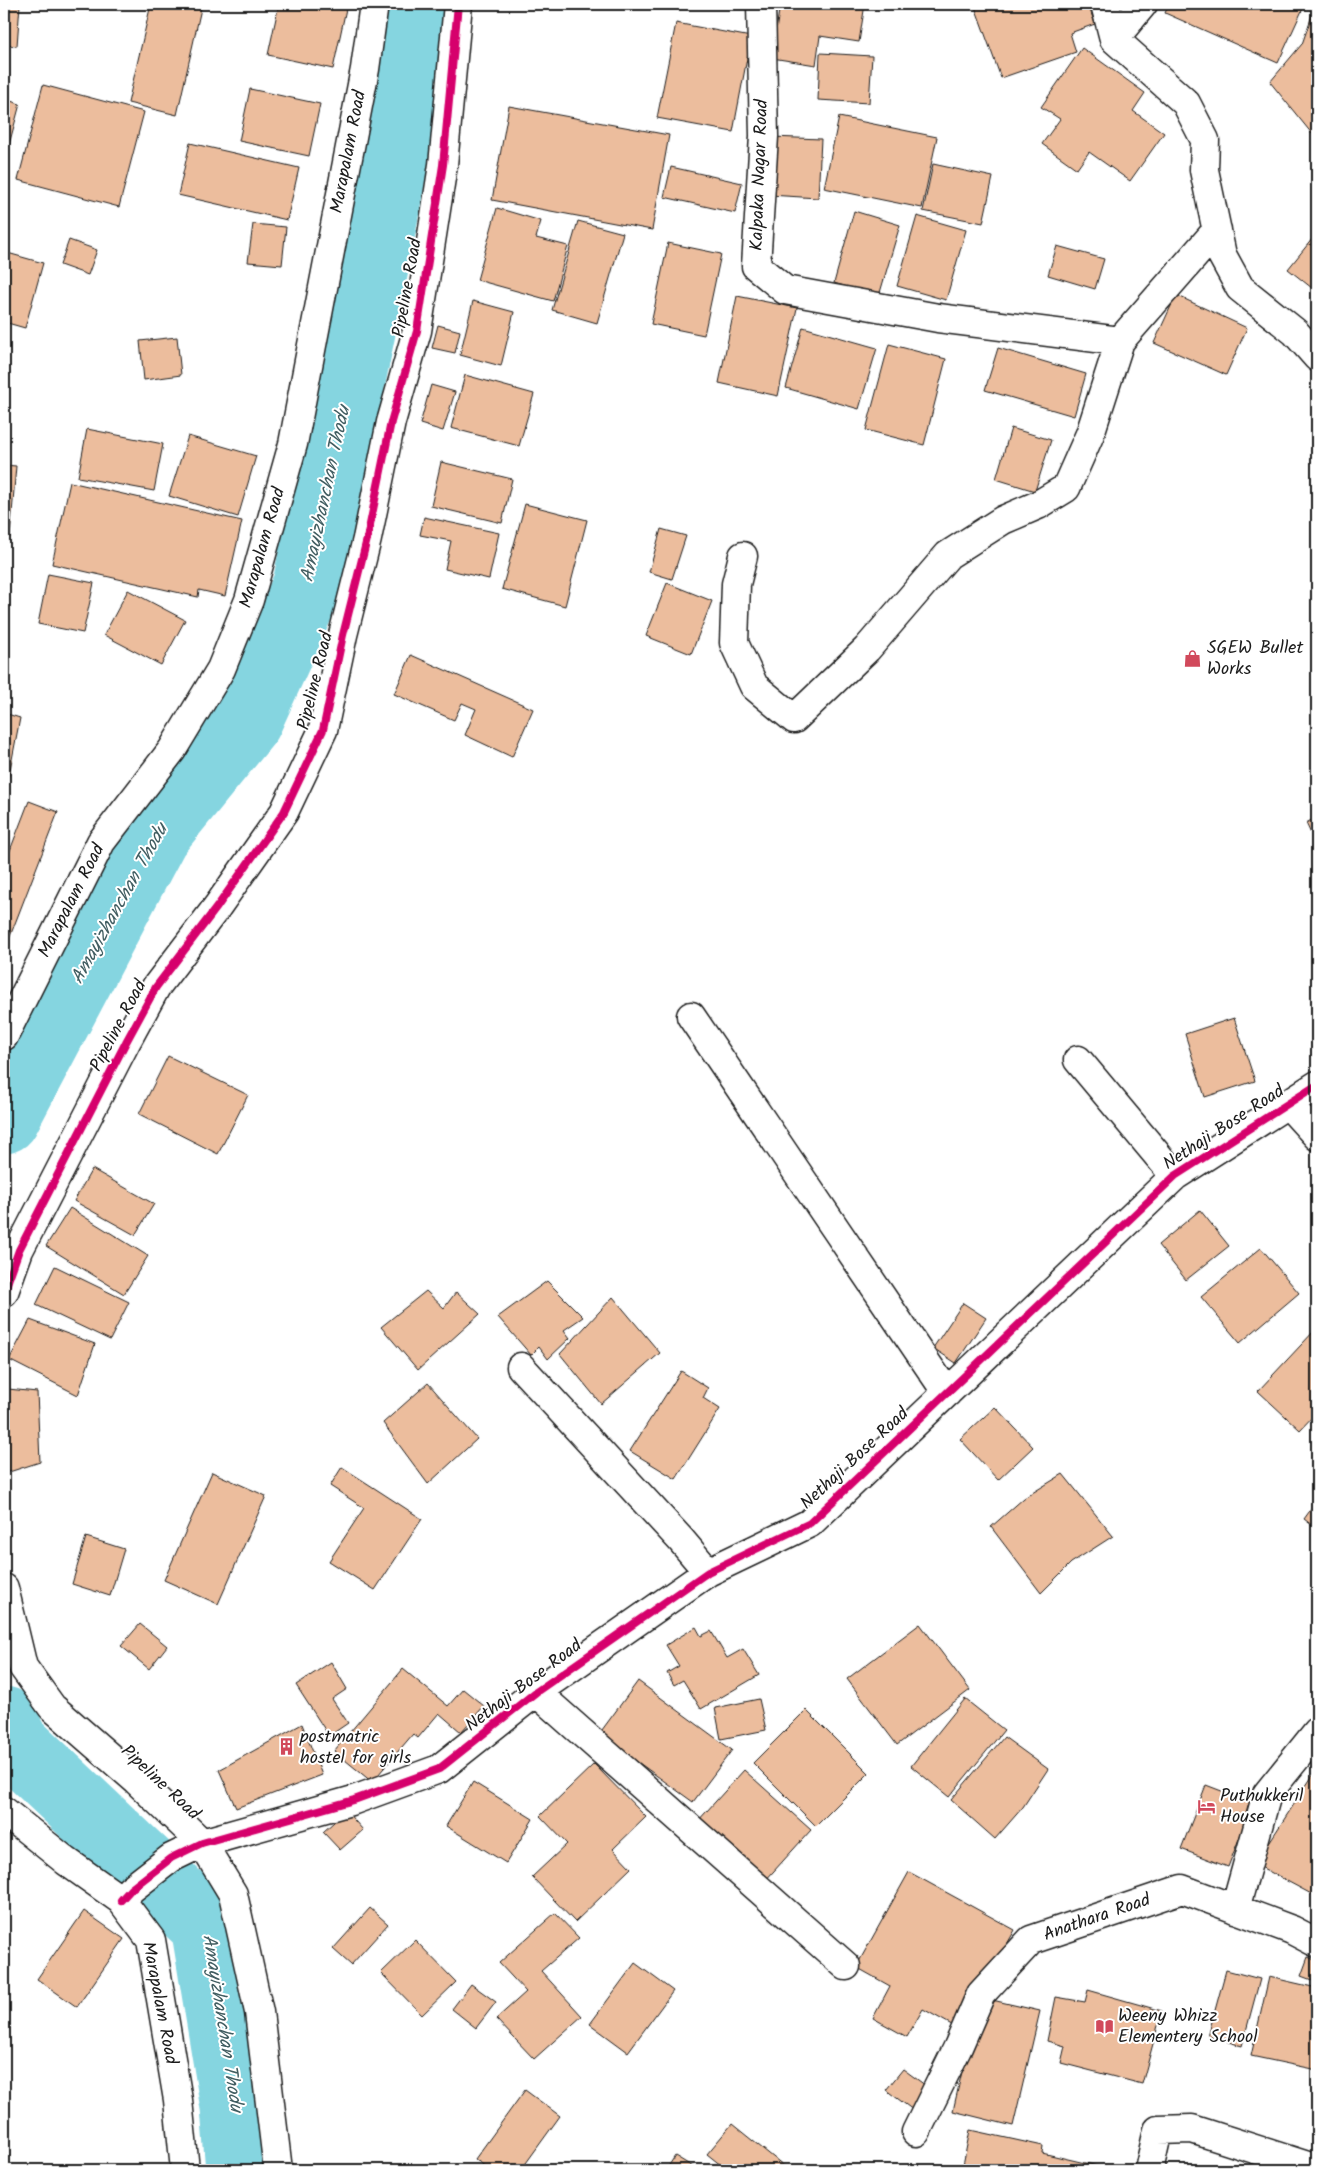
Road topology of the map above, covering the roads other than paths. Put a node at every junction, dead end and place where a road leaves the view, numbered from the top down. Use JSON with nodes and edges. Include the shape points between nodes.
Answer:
{"nodes":[{"id":1,"x":374,"y":4,"type":"edge"},
{"id":2,"x":458,"y":4,"type":"edge"},
{"id":3,"x":761,"y":4,"type":"edge"},
{"id":4,"x":1105,"y":4,"type":"edge"},
{"id":5,"x":1143,"y":4,"type":"edge"},
{"id":6,"x":1114,"y":39,"type":"junction"},
{"id":7,"x":1217,"y":230,"type":"junction"},
{"id":8,"x":1120,"y":341,"type":"junction"},
{"id":9,"x":1317,"y":357,"type":"edge"},
{"id":10,"x":743,"y":556,"type":"dead end"},
{"id":11,"x":691,"y":1016,"type":"dead end"},
{"id":12,"x":4,"y":1036,"type":"edge"},
{"id":13,"x":1078,"y":1060,"type":"dead end"},
{"id":14,"x":1317,"y":1085,"type":"edge"},
{"id":15,"x":1288,"y":1104,"type":"junction"},
{"id":16,"x":1317,"y":1136,"type":"edge"},
{"id":17,"x":1175,"y":1176,"type":"junction"},
{"id":18,"x":4,"y":1292,"type":"edge"},
{"id":19,"x":521,"y":1367,"type":"dead end"},
{"id":20,"x":947,"y":1393,"type":"junction"},
{"id":21,"x":708,"y":1572,"type":"junction"},
{"id":22,"x":4,"y":1588,"type":"edge"},
{"id":23,"x":536,"y":1692,"type":"junction"},
{"id":24,"x":1317,"y":1732,"type":"edge"},
{"id":25,"x":4,"y":1811,"type":"edge"},
{"id":26,"x":202,"y":1843,"type":"junction"},
{"id":27,"x":126,"y":1894,"type":"junction"},
{"id":28,"x":1235,"y":1909,"type":"junction"},
{"id":29,"x":1317,"y":1943,"type":"edge"},
{"id":30,"x":846,"y":1966,"type":"dead end"},
{"id":31,"x":916,"y":2132,"type":"dead end"},
{"id":32,"x":1317,"y":2169,"type":"edge"},
{"id":33,"x":185,"y":2170,"type":"edge"},
{"id":34,"x":278,"y":2170,"type":"edge"},
{"id":35,"x":1149,"y":2170,"type":"edge"}],
"edges":[{"from":1,"to":12,"type":"street","name":"Marapalam Road","via":[[365,68],[293,444],[249,600],[221,668],[172,750],[101,842]]},
{"from":2,"to":18,"type":"street","name":"Pipeline Road","via":[[443,166],[417,331],[391,422],[323,730],[284,812],[156,988],[19,1250]]},
{"from":3,"to":8,"type":"street","name":"Kalpaka Nagar Road","via":[[764,136],[756,266],[785,290],[974,324]]},
{"from":4,"to":6,"type":"street"},
{"from":5,"to":6,"type":"street"},
{"from":6,"to":7,"type":"street","via":[[1186,103],[1205,140],[1204,170]]},
{"from":7,"to":8,"type":"street"},
{"from":7,"to":9,"type":"street","via":[[1222,254],[1240,288],[1295,332]]},
{"from":8,"to":10,"type":"street","via":[[1090,434],[1066,488],[1003,520],[948,555],[867,649],[794,719],[754,686],[734,643],[736,584]]},
{"from":11,"to":20,"type":"street"},
{"from":13,"to":17,"type":"street"},
{"from":14,"to":15,"type":"street","name":"Nethaji Bose Road"},
{"from":15,"to":16,"type":"street"},
{"from":15,"to":17,"type":"street","name":"Nethaji Bose Road"},
{"from":17,"to":20,"type":"street","name":"Nethaji Bose Road"},
{"from":19,"to":21,"type":"street"},
{"from":20,"to":21,"type":"street","name":"Nethaji Bose Road","via":[[810,1523]]},
{"from":21,"to":23,"type":"street","name":"Nethaji Bose Road"},
{"from":22,"to":26,"type":"street","name":"Pipeline Road","via":[[23,1667],[52,1707]]},
{"from":23,"to":26,"type":"street","name":"Nethaji Bose Road","via":[[439,1769],[354,1800]]},
{"from":23,"to":30,"type":"street"},
{"from":24,"to":28,"type":"street","via":[[1267,1794]]},
{"from":25,"to":27,"type":"street","name":"Marapalam Road","via":[[66,1861]]},
{"from":26,"to":27,"type":"street","name":"Nethaji Bose Road","via":[[171,1858]]},
{"from":26,"to":34,"type":"street","name":"Pipeline Road","via":[[233,1894],[260,2012]]},
{"from":27,"to":33,"type":"street","name":"Marapalam Road","via":[[151,1940],[178,2100]]},
{"from":28,"to":29,"type":"street","name":"Anathara Road"},
{"from":28,"to":31,"type":"street","name":"Anathara Road","via":[[1182,1889],[1031,1940],[981,1994]]},
{"from":32,"to":35,"type":"street","via":[[1192,2130],[1158,2130]]}]}
